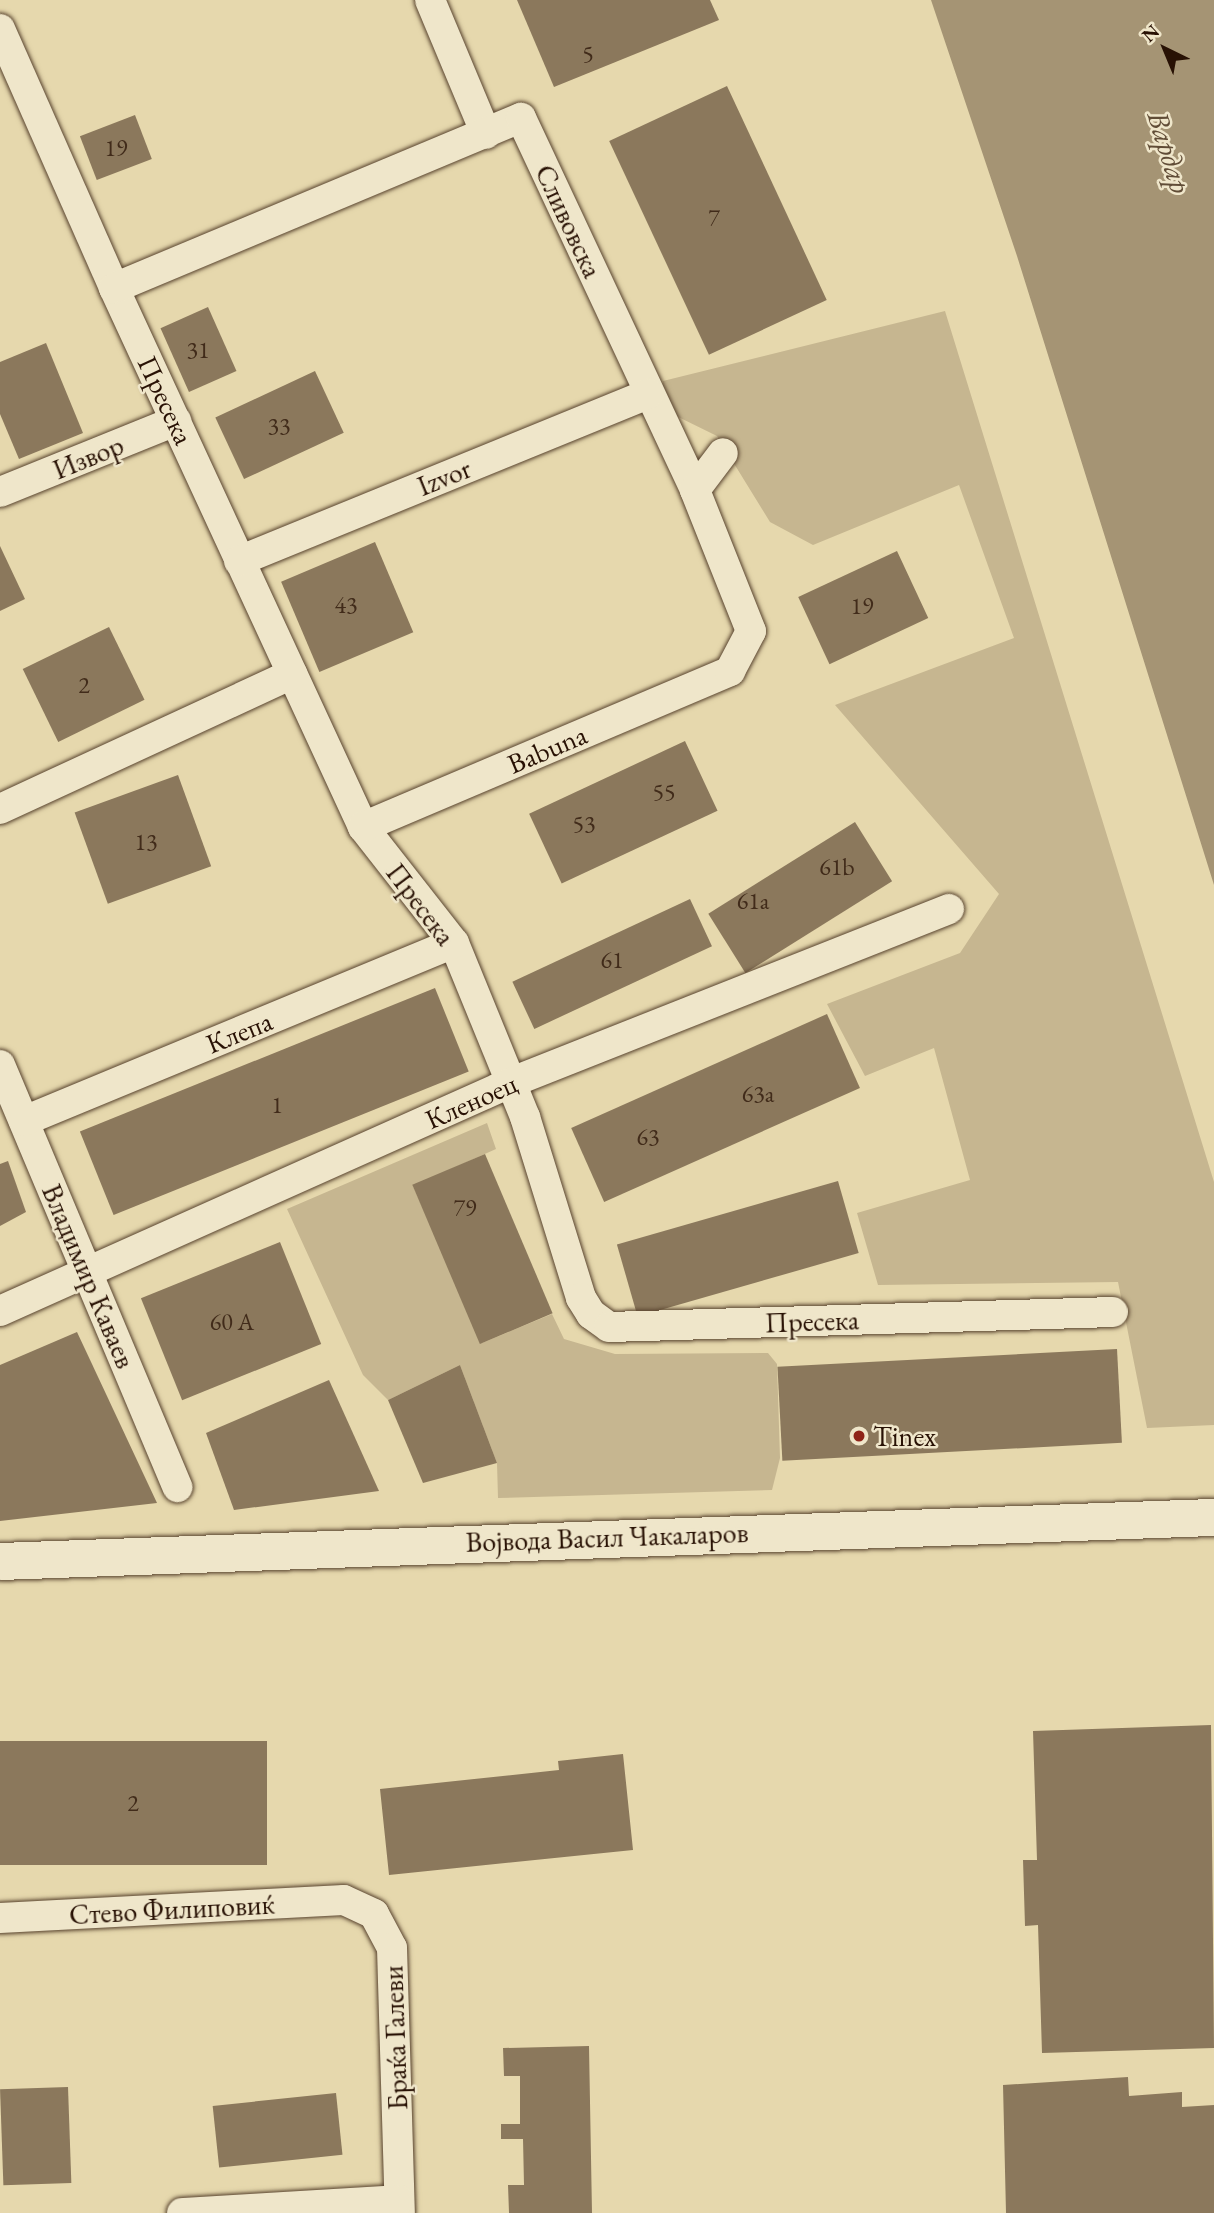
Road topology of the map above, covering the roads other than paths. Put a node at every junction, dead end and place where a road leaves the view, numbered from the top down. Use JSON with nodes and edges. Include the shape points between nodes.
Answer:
{"nodes":[{"id":1,"x":430,"y":0,"type":"edge"},
{"id":2,"x":0,"y":29,"type":"edge"},
{"id":3,"x":486,"y":135,"type":"junction"},
{"id":4,"x":114,"y":288,"type":"junction"},
{"id":5,"x":649,"y":394,"type":"junction"},
{"id":6,"x":176,"y":421,"type":"junction"},
{"id":7,"x":723,"y":453,"type":"dead end"},
{"id":8,"x":695,"y":490,"type":"junction"},
{"id":9,"x":0,"y":492,"type":"edge"},
{"id":10,"x":239,"y":561,"type":"junction"},
{"id":11,"x":730,"y":671,"type":"joint"},
{"id":12,"x":292,"y":674,"type":"junction"},
{"id":13,"x":0,"y":809,"type":"edge"},
{"id":14,"x":363,"y":827,"type":"junction"},
{"id":15,"x":949,"y":909,"type":"dead end"},
{"id":16,"x":454,"y":943,"type":"junction"},
{"id":17,"x":0,"y":1065,"type":"edge"},
{"id":18,"x":512,"y":1082,"type":"junction"},
{"id":19,"x":24,"y":1121,"type":"junction"},
{"id":20,"x":88,"y":1274,"type":"junction"},
{"id":21,"x":0,"y":1311,"type":"edge"},
{"id":22,"x":1113,"y":1312,"type":"dead end"},
{"id":23,"x":177,"y":1487,"type":"dead end"},
{"id":24,"x":1214,"y":1517,"type":"edge"},
{"id":25,"x":0,"y":1561,"type":"edge"},
{"id":26,"x":344,"y":1900,"type":"joint"},
{"id":27,"x":0,"y":1918,"type":"edge"},
{"id":28,"x":400,"y":2207,"type":"edge"},
{"id":29,"x":181,"y":2213,"type":"edge"}],
"edges":[{"from":1,"to":3,"type":"street"},
{"from":2,"to":4,"type":"street","name":"Пресека"},
{"from":3,"to":4,"type":"street"},
{"from":3,"to":5,"type":"street","name":"Сливовска","via":[[521,118]]},
{"from":4,"to":6,"type":"street","name":"Пресека"},
{"from":5,"to":8,"type":"street","name":"Сливовска"},
{"from":5,"to":10,"type":"street","name":"Izvor"},
{"from":6,"to":9,"type":"street","name":"Извор"},
{"from":6,"to":10,"type":"street","name":"Пресека"},
{"from":7,"to":8,"type":"street"},
{"from":8,"to":11,"type":"street","name":"Сливовска","via":[[751,631]]},
{"from":10,"to":12,"type":"street","name":"Пресека"},
{"from":11,"to":14,"type":"street","name":"Babuna"},
{"from":12,"to":13,"type":"street"},
{"from":12,"to":14,"type":"street","name":"Пресека"},
{"from":14,"to":16,"type":"street","name":"Пресека"},
{"from":15,"to":18,"type":"street","name":"Кленоец"},
{"from":16,"to":18,"type":"street","name":"Пресека"},
{"from":16,"to":19,"type":"street","name":"Клепа"},
{"from":17,"to":19,"type":"street","name":"Владимир Каваев"},
{"from":18,"to":20,"type":"street","name":"Кленоец"},
{"from":18,"to":22,"type":"street","name":"Пресека","via":[[581,1298],[609,1327]]},
{"from":19,"to":20,"type":"street","name":"Владимир Каваев"},
{"from":20,"to":21,"type":"street","name":"Кленоец"},
{"from":20,"to":23,"type":"street","name":"Владимир Каваев"},
{"from":24,"to":25,"type":"street","name":"Војвода Васил Чакаларов"},
{"from":26,"to":27,"type":"street","name":"Стево Филиповиќ"},
{"from":26,"to":28,"type":"street","name":"Браќа Галеви","via":[[374,1914],[392,1948]]},
{"from":28,"to":29,"type":"street","name":"Браќа Галеви"}]}
